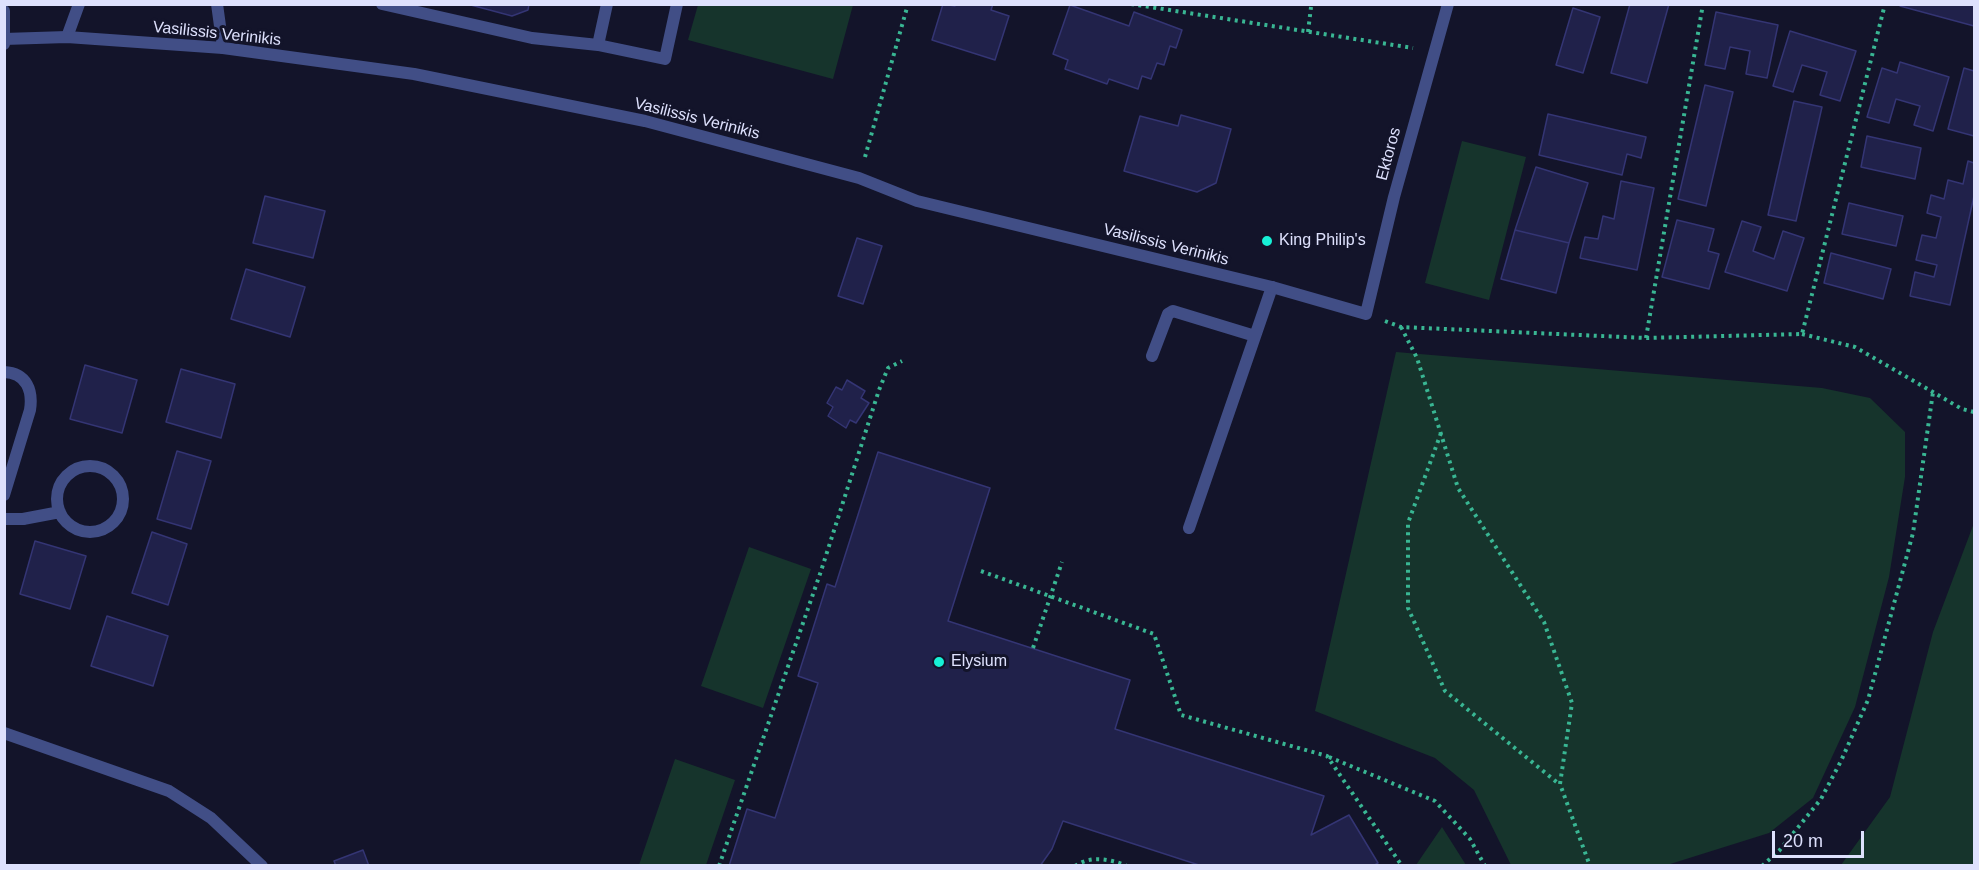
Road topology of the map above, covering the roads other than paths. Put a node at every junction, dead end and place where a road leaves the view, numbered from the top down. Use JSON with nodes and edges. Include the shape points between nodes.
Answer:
{"nodes":[{"id":1,"x":79,"y":4,"type":"edge"},
{"id":2,"x":217,"y":4,"type":"edge"},
{"id":3,"x":382,"y":4,"type":"edge"},
{"id":4,"x":607,"y":4,"type":"edge"},
{"id":5,"x":677,"y":4,"type":"edge"},
{"id":6,"x":1448,"y":4,"type":"edge"},
{"id":7,"x":4,"y":11,"type":"edge"},
{"id":8,"x":67,"y":37,"type":"junction"},
{"id":9,"x":5,"y":41,"type":"edge"},
{"id":10,"x":598,"y":45,"type":"junction"},
{"id":11,"x":222,"y":48,"type":"junction"},
{"id":12,"x":1272,"y":287,"type":"junction"},
{"id":13,"x":1366,"y":314,"type":"joint"},
{"id":14,"x":1255,"y":336,"type":"junction"},
{"id":15,"x":1152,"y":356,"type":"dead end"},
{"id":16,"x":4,"y":372,"type":"edge"},
{"id":17,"x":4,"y":495,"type":"edge"},
{"id":18,"x":60,"y":512,"type":"junction"},
{"id":19,"x":4,"y":519,"type":"edge"},
{"id":20,"x":1189,"y":528,"type":"dead end"},
{"id":21,"x":4,"y":733,"type":"edge"},
{"id":22,"x":262,"y":866,"type":"edge"}],
"edges":[{"from":1,"to":8,"type":"street"},
{"from":2,"to":11,"type":"street"},
{"from":3,"to":10,"type":"street","via":[[532,38]]},
{"from":4,"to":10,"type":"street"},
{"from":5,"to":10,"type":"street","via":[[664,59]]},
{"from":6,"to":13,"type":"street","name":"Ektoros"},
{"from":7,"to":9,"type":"street"},
{"from":8,"to":9,"type":"street","name":"Vasilissis Verinikis"},
{"from":8,"to":11,"type":"street","name":"Vasilissis Verinikis"},
{"from":11,"to":12,"type":"street","name":"Vasilissis Verinikis","via":[[414,74],[645,121],[859,178],[917,201]]},
{"from":12,"to":13,"type":"street","name":"Vasilissis Verinikis"},
{"from":12,"to":14,"type":"street"},
{"from":14,"to":15,"type":"street","via":[[1173,311],[1168,314]]},
{"from":14,"to":20,"type":"street"},
{"from":16,"to":17,"type":"street","via":[[22,378],[32,397]]},
{"from":18,"to":18,"type":"street","via":[[58,490],[72,471],[94,466],[106,469],[121,486],[123,509],[109,528],[86,533],[66,522]]},
{"from":18,"to":19,"type":"street"},
{"from":21,"to":22,"type":"street","via":[[169,791],[211,818]]}]}
